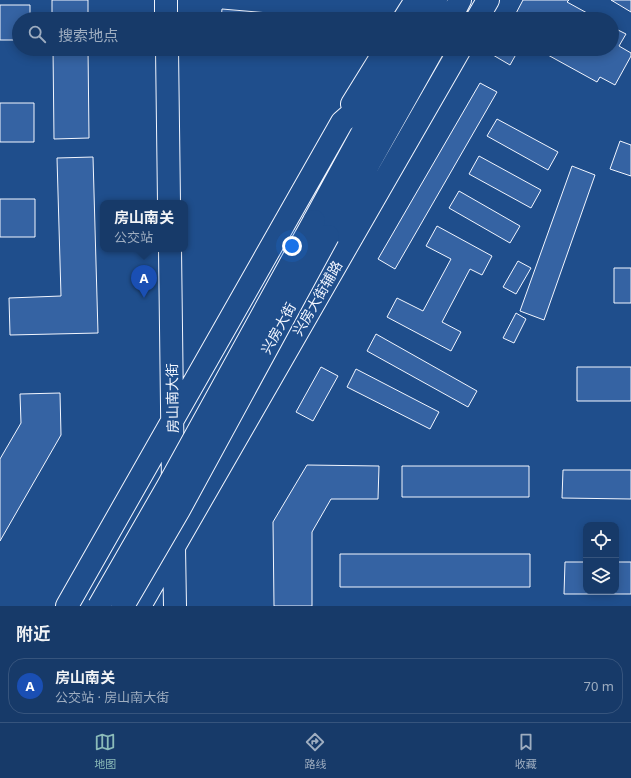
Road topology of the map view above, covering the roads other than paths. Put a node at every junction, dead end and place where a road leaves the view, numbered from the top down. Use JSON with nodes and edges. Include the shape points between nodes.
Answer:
{"nodes":[{"id":1,"x":166,"y":0,"type":"edge"},
{"id":2,"x":416,"y":0,"type":"edge"},
{"id":3,"x":436,"y":0,"type":"edge"},
{"id":4,"x":460,"y":0,"type":"edge"},
{"id":5,"x":488,"y":0,"type":"edge"},
{"id":6,"x":166,"y":12,"type":"edge"},
{"id":7,"x":408,"y":12,"type":"edge"},
{"id":8,"x":429,"y":12,"type":"edge"},
{"id":9,"x":454,"y":12,"type":"edge"},
{"id":10,"x":481,"y":12,"type":"edge"},
{"id":11,"x":166,"y":56,"type":"edge"},
{"id":12,"x":382,"y":56,"type":"edge"},
{"id":13,"x":404,"y":56,"type":"edge"},
{"id":14,"x":429,"y":56,"type":"edge"},
{"id":15,"x":456,"y":56,"type":"edge"},
{"id":16,"x":390,"y":80,"type":"junction"},
{"id":17,"x":342,"y":122,"type":"junction"},
{"id":18,"x":169,"y":200,"type":"edge"},
{"id":19,"x":321,"y":229,"type":"junction"},
{"id":20,"x":170,"y":252,"type":"edge"},
{"id":21,"x":172,"y":421,"type":"junction"},
{"id":22,"x":174,"y":546,"type":"junction"},
{"id":23,"x":67,"y":606,"type":"edge"},
{"id":24,"x":99,"y":606,"type":"edge"},
{"id":25,"x":123,"y":606,"type":"edge"},
{"id":26,"x":140,"y":606,"type":"edge"},
{"id":27,"x":175,"y":606,"type":"edge"}],
"edges":[{"from":1,"to":6,"type":"main road"},
{"from":2,"to":7,"type":"main road"},
{"from":3,"to":8,"type":"main road"},
{"from":4,"to":9,"type":"main road"},
{"from":5,"to":10,"type":"main road"},
{"from":11,"to":18,"type":"main road"},
{"from":12,"to":17,"type":"main road","name":"兴房大街"},
{"from":13,"to":16,"type":"main road","name":"兴房大街"},
{"from":14,"to":19,"type":"main road","name":"兴房大街"},
{"from":15,"to":22,"type":"main road","name":"兴房大街辅路"},
{"from":16,"to":17,"type":"main road","name":"兴房大街"},
{"from":16,"to":19,"type":"main road","name":"兴房大街"},
{"from":17,"to":21,"type":"main road","name":"兴房大街"},
{"from":19,"to":24,"type":"main road","name":"兴房大街","bridge":true},
{"from":19,"to":25,"type":"main road","name":"兴房大街","bridge":true,"via":[[183,503]]},
{"from":20,"to":21,"type":"main road","name":"房山南大街"},
{"from":21,"to":22,"type":"main road","name":"房山南大街"},
{"from":21,"to":23,"type":"main road","name":"兴房大街"},
{"from":22,"to":26,"type":"main road"},
{"from":22,"to":27,"type":"main road","name":"房山南大街"}]}
